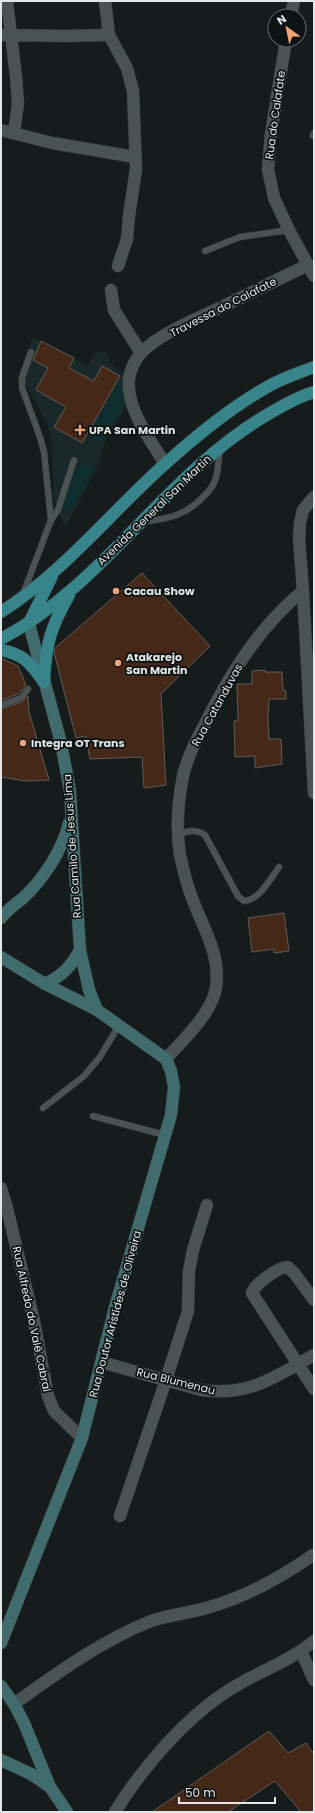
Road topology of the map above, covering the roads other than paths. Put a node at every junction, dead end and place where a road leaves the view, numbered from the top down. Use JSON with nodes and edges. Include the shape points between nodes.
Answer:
{"nodes":[{"id":1,"x":7,"y":1,"type":"edge"},
{"id":2,"x":105,"y":1,"type":"edge"},
{"id":3,"x":5,"y":35,"type":"edge"},
{"id":4,"x":109,"y":35,"type":"junction"},
{"id":5,"x":285,"y":48,"type":"edge"},
{"id":6,"x":1,"y":130,"type":"edge"},
{"id":7,"x":14,"y":133,"type":"junction"},
{"id":8,"x":135,"y":157,"type":"junction"},
{"id":9,"x":289,"y":230,"type":"junction"},
{"id":10,"x":205,"y":251,"type":"dead end"},
{"id":11,"x":118,"y":266,"type":"dead end"},
{"id":12,"x":311,"y":270,"type":"edge"},
{"id":13,"x":111,"y":290,"type":"dead end"},
{"id":14,"x":31,"y":352,"type":"dead end"},
{"id":15,"x":141,"y":353,"type":"junction"},
{"id":16,"x":314,"y":367,"type":"edge"},
{"id":17,"x":314,"y":392,"type":"edge"},
{"id":18,"x":220,"y":446,"type":"junction"},
{"id":19,"x":74,"y":460,"type":"dead end"},
{"id":20,"x":164,"y":464,"type":"junction"},
{"id":21,"x":314,"y":497,"type":"edge"},
{"id":22,"x":51,"y":520,"type":"junction"},
{"id":23,"x":140,"y":522,"type":"junction"},
{"id":24,"x":53,"y":573,"type":"junction"},
{"id":25,"x":73,"y":589,"type":"junction"},
{"id":26,"x":303,"y":591,"type":"junction"},
{"id":27,"x":21,"y":599,"type":"junction"},
{"id":28,"x":1,"y":612,"type":"edge"},
{"id":29,"x":28,"y":624,"type":"junction"},
{"id":30,"x":1,"y":639,"type":"edge"},
{"id":31,"x":1,"y":650,"type":"edge"},
{"id":32,"x":44,"y":682,"type":"junction"},
{"id":33,"x":28,"y":689,"type":"dead end"},
{"id":34,"x":1,"y":705,"type":"edge"},
{"id":35,"x":314,"y":793,"type":"edge"},
{"id":36,"x":72,"y":814,"type":"junction"},
{"id":37,"x":179,"y":834,"type":"junction"},
{"id":38,"x":279,"y":867,"type":"dead end"},
{"id":39,"x":3,"y":913,"type":"edge"},
{"id":40,"x":80,"y":950,"type":"junction"},
{"id":41,"x":2,"y":956,"type":"edge"},
{"id":42,"x":45,"y":984,"type":"junction"},
{"id":43,"x":97,"y":1010,"type":"junction"},
{"id":44,"x":119,"y":1025,"type":"junction"},
{"id":45,"x":166,"y":1059,"type":"junction"},
{"id":46,"x":43,"y":1108,"type":"dead end"},
{"id":47,"x":93,"y":1116,"type":"dead end"},
{"id":48,"x":165,"y":1135,"type":"junction"},
{"id":49,"x":1,"y":1188,"type":"edge"},
{"id":50,"x":206,"y":1205,"type":"dead end"},
{"id":51,"x":314,"y":1300,"type":"edge"},
{"id":52,"x":314,"y":1354,"type":"edge"},
{"id":53,"x":102,"y":1362,"type":"junction"},
{"id":54,"x":298,"y":1364,"type":"junction"},
{"id":55,"x":166,"y":1380,"type":"junction"},
{"id":56,"x":314,"y":1389,"type":"edge"},
{"id":57,"x":82,"y":1438,"type":"junction"},
{"id":58,"x":120,"y":1516,"type":"dead end"},
{"id":59,"x":313,"y":1555,"type":"edge"},
{"id":60,"x":314,"y":1641,"type":"edge"},
{"id":61,"x":1,"y":1643,"type":"edge"},
{"id":62,"x":301,"y":1651,"type":"junction"},
{"id":63,"x":314,"y":1680,"type":"edge"},
{"id":64,"x":1,"y":1686,"type":"edge"},
{"id":65,"x":14,"y":1704,"type":"junction"},
{"id":66,"x":1,"y":1760,"type":"edge"},
{"id":67,"x":50,"y":1787,"type":"junction"},
{"id":68,"x":67,"y":1812,"type":"edge"},
{"id":69,"x":115,"y":1812,"type":"edge"}],
"edges":[{"from":1,"to":3,"type":"street"},
{"from":2,"to":4,"type":"street"},
{"from":3,"to":4,"type":"street"},
{"from":3,"to":7,"type":"street","via":[[16,77],[18,103]]},
{"from":4,"to":8,"type":"street","via":[[127,68],[133,91]]},
{"from":5,"to":9,"type":"street","name":"Rua do Calafate","via":[[268,169],[274,198]]},
{"from":6,"to":7,"type":"street"},
{"from":7,"to":8,"type":"street","via":[[52,143]]},
{"from":8,"to":11,"type":"street","via":[[135,181],[127,239]]},
{"from":9,"to":10,"type":"lane","via":[[240,237]]},
{"from":9,"to":12,"type":"street","name":"Rua do Calafate"},
{"from":12,"to":15,"type":"street","name":"Travessa do Calafate","via":[[184,325],[151,344]]},
{"from":13,"to":15,"type":"street","via":[[114,310]]},
{"from":14,"to":22,"type":"lane","via":[[22,378],[22,388],[44,452]]},
{"from":15,"to":20,"type":"street","via":[[130,372],[131,399],[140,422]]},
{"from":16,"to":20,"type":"main road","via":[[271,385],[238,404]]},
{"from":17,"to":18,"type":"main road","name":"Avenida General San Martin","via":[[250,424]]},
{"from":18,"to":23,"type":"main road","name":"Avenida General San Martin"},
{"from":18,"to":23,"type":"lane","via":[[216,477],[209,491],[182,513]]},
{"from":19,"to":22,"type":"lane","via":[[58,510]]},
{"from":20,"to":24,"type":"main road"},
{"from":21,"to":26,"type":"street","via":[[304,510],[300,523]]},
{"from":22,"to":27,"type":"lane"},
{"from":23,"to":25,"type":"main road","name":"Avenida General San Martin"},
{"from":24,"to":27,"type":"main road"},
{"from":24,"to":29,"type":"main road"},
{"from":25,"to":29,"type":"main road","name":"Avenida General San Martin"},
{"from":25,"to":32,"type":"main road","via":[[56,619],[48,640]]},
{"from":26,"to":35,"type":"street"},
{"from":26,"to":37,"type":"street","name":"Rua Catanduvas","via":[[279,613],[235,670],[191,751],[180,795]]},
{"from":27,"to":28,"type":"main road"},
{"from":29,"to":30,"type":"main road","name":"Avenida General San Martin"},
{"from":29,"to":32,"type":"main road","name":"Rua Camilo de Jesus Lima"},
{"from":31,"to":32,"type":"main road","via":[[31,663]]},
{"from":32,"to":36,"type":"main road","name":"Rua Camilo de Jesus Lima","via":[[66,766]]},
{"from":33,"to":34,"type":"lane","via":[[21,698]]},
{"from":36,"to":39,"type":"main road","via":[[66,834],[36,884]]},
{"from":36,"to":40,"type":"main road","name":"Rua Camilo de Jesus Lima"},
{"from":37,"to":38,"type":"lane","via":[[198,830],[205,835],[238,896],[244,901],[251,901],[257,896]]},
{"from":37,"to":45,"type":"street","name":"Rua Catanduvas","via":[[180,854],[192,898],[213,947],[217,973],[216,989],[206,1010]]},
{"from":40,"to":42,"type":"main road","via":[[71,966],[59,977]]},
{"from":40,"to":43,"type":"main road","via":[[89,990]]},
{"from":41,"to":42,"type":"main road"},
{"from":42,"to":43,"type":"main road"},
{"from":43,"to":44,"type":"main road"},
{"from":44,"to":45,"type":"main road"},
{"from":44,"to":46,"type":"lane","via":[[100,1057],[84,1076]]},
{"from":45,"to":48,"type":"main road","name":"Rua Doutor Aristídes de Oliveira","via":[[174,1087],[171,1115]]},
{"from":47,"to":48,"type":"lane"},
{"from":48,"to":53,"type":"main road","name":"Rua Doutor Aristídes de Oliveira","via":[[115,1307]]},
{"from":49,"to":57,"type":"street","name":"Rua Alfredo do Valê Cabral","via":[[34,1320],[48,1396],[54,1411]]},
{"from":50,"to":55,"type":"street","via":[[189,1271],[188,1311]]},
{"from":51,"to":54,"type":"street","via":[[288,1267],[280,1269],[252,1291],[254,1298]]},
{"from":52,"to":54,"type":"street","name":"Rua Blumenau"},
{"from":53,"to":55,"type":"street","name":"Rua Blumenau"},
{"from":53,"to":57,"type":"main road","name":"Rua Doutor Aristídes de Oliveira"},
{"from":54,"to":55,"type":"street","name":"Rua Blumenau","via":[[257,1386],[231,1392],[201,1390]]},
{"from":54,"to":56,"type":"street"},
{"from":55,"to":58,"type":"street"},
{"from":57,"to":61,"type":"main road","name":"Rua Doutor Aristídes de Oliveira"},
{"from":59,"to":65,"type":"street","via":[[296,1567],[233,1599],[152,1621],[93,1650]]},
{"from":60,"to":62,"type":"street"},
{"from":62,"to":63,"type":"street"},
{"from":62,"to":69,"type":"street","via":[[228,1690],[192,1719],[159,1752]]},
{"from":64,"to":65,"type":"main road"},
{"from":65,"to":67,"type":"main road"},
{"from":66,"to":67,"type":"main road","via":[[31,1774]]},
{"from":67,"to":68,"type":"main road"}]}
